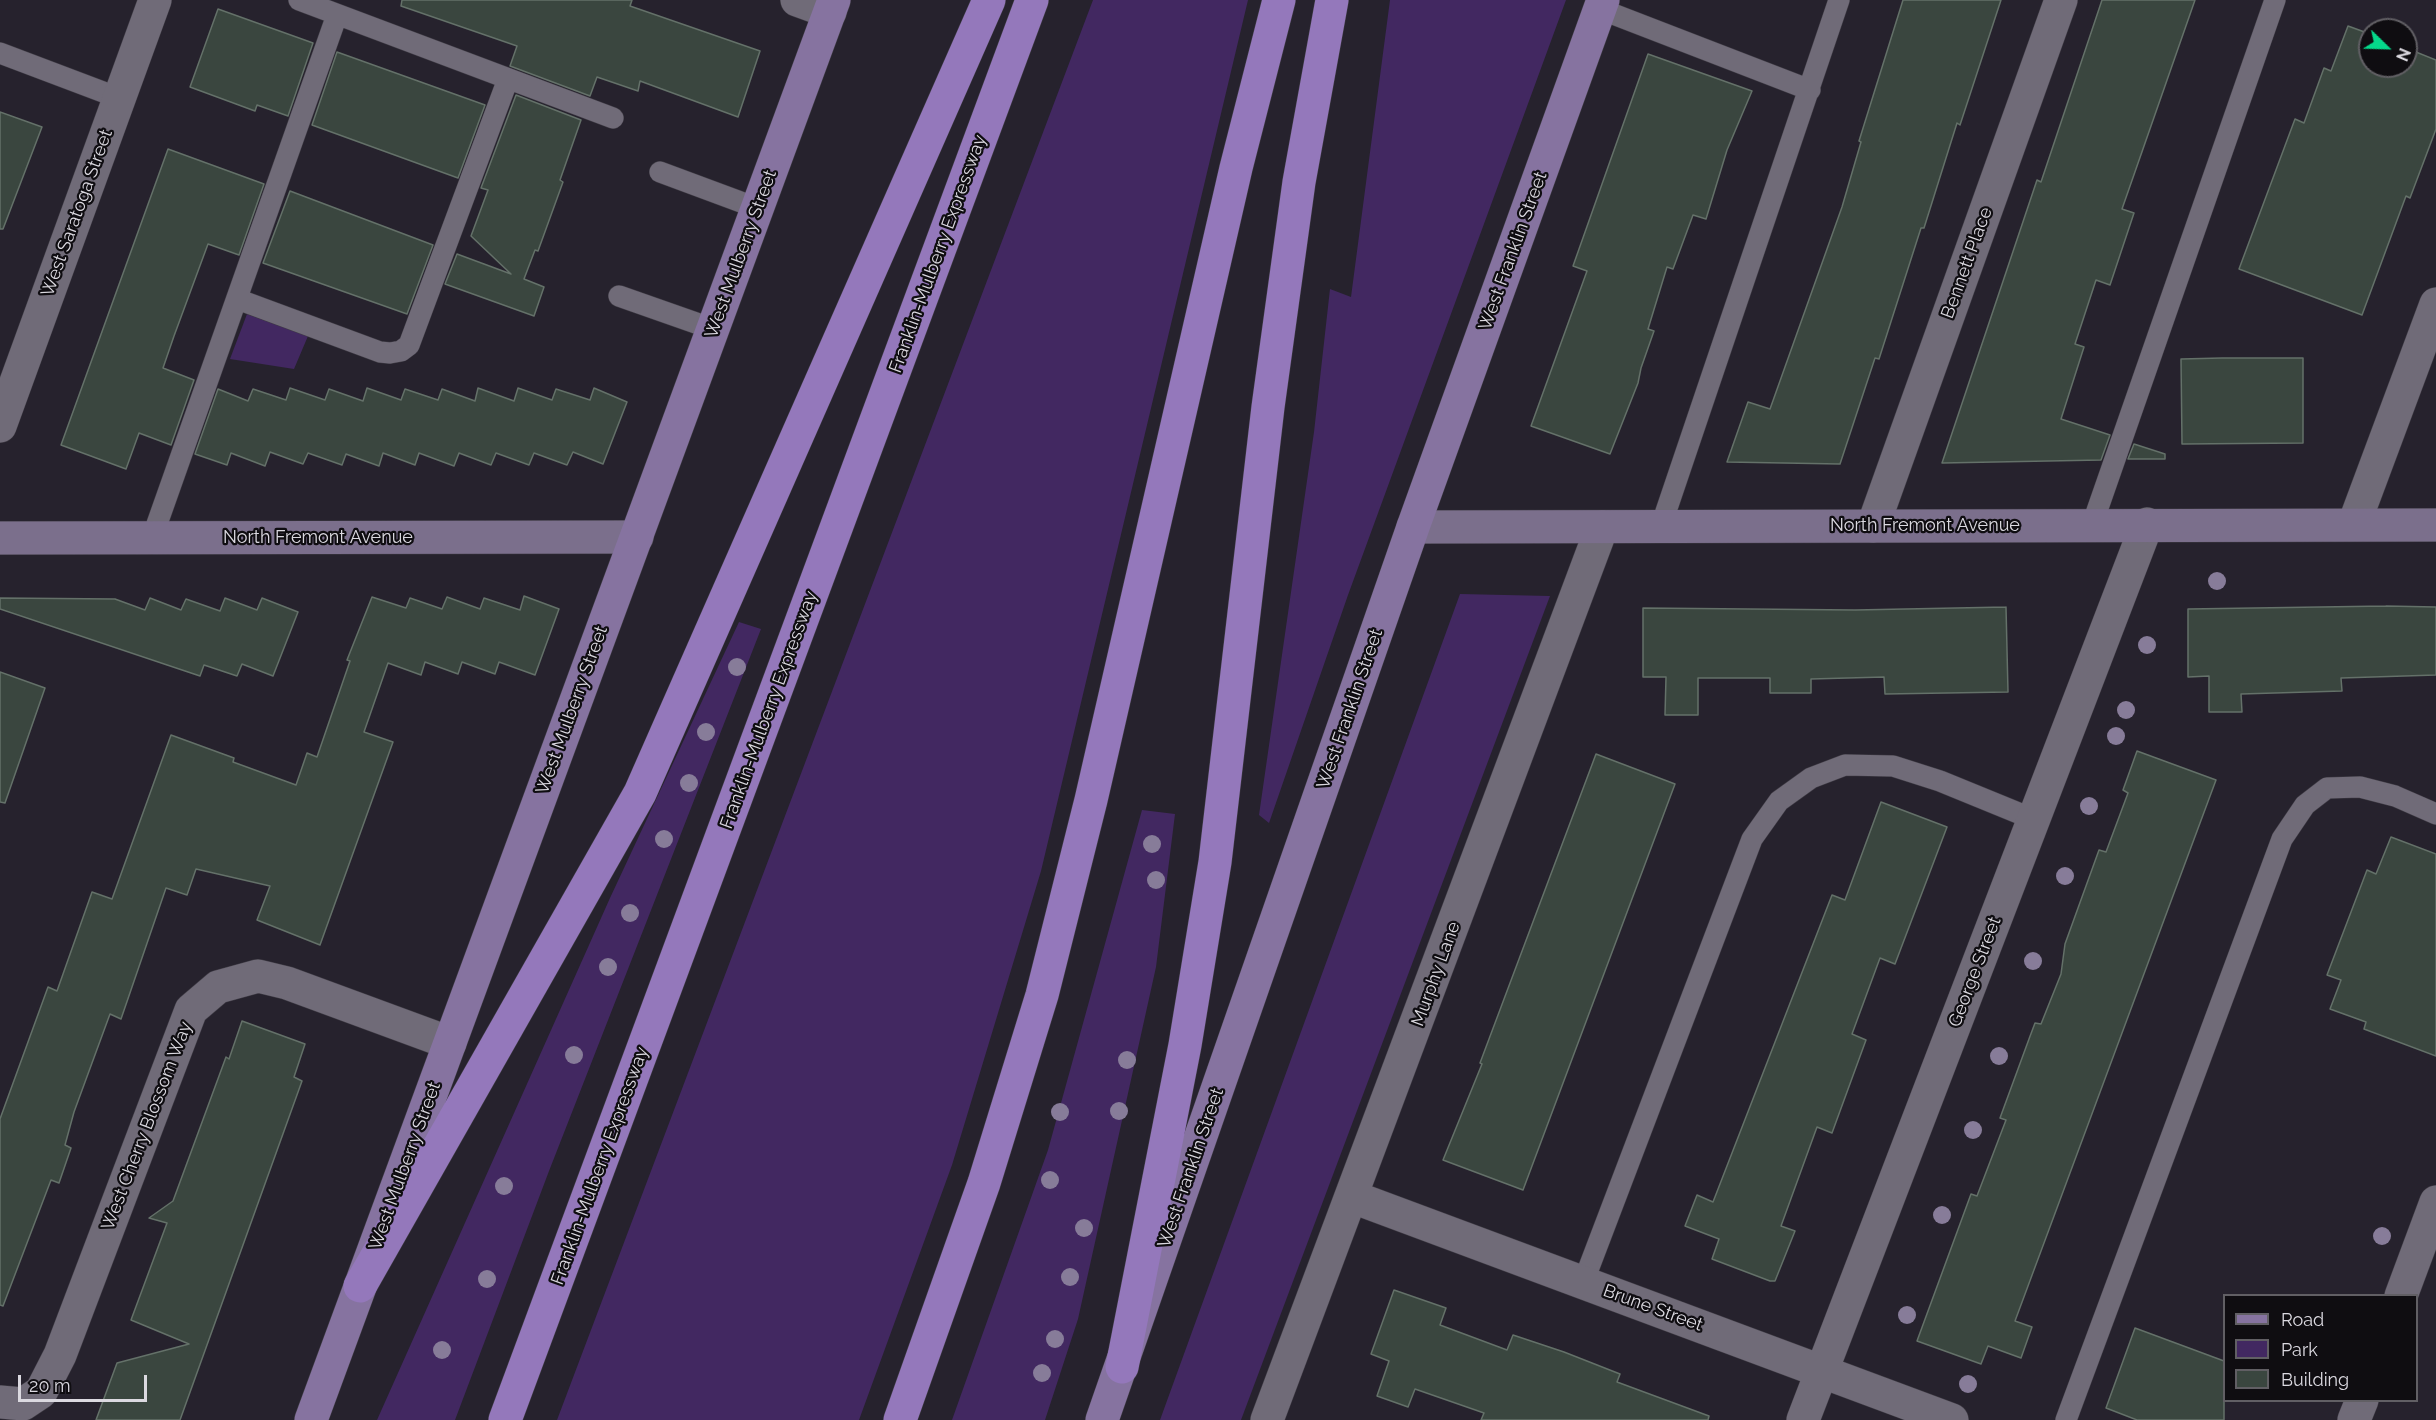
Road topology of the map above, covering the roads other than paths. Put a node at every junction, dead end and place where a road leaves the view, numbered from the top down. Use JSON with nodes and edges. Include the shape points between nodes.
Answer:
{"nodes":[{"id":1,"x":155,"y":0,"type":"edge"},
{"id":2,"x":299,"y":0,"type":"edge"},
{"id":3,"x":797,"y":0,"type":"edge"},
{"id":4,"x":989,"y":0,"type":"edge"},
{"id":5,"x":1032,"y":0,"type":"edge"},
{"id":6,"x":1279,"y":0,"type":"edge"},
{"id":7,"x":1332,"y":0,"type":"edge"},
{"id":8,"x":1839,"y":0,"type":"edge"},
{"id":9,"x":2061,"y":0,"type":"edge"},
{"id":10,"x":2275,"y":0,"type":"edge"},
{"id":11,"x":1602,"y":5,"type":"edge"},
{"id":12,"x":832,"y":6,"type":"edge"},
{"id":13,"x":337,"y":15,"type":"junction"},
{"id":14,"x":0,"y":53,"type":"edge"},
{"id":15,"x":508,"y":79,"type":"junction"},
{"id":16,"x":1809,"y":90,"type":"junction"},
{"id":17,"x":119,"y":98,"type":"junction"},
{"id":18,"x":613,"y":118,"type":"dead end"},
{"id":19,"x":660,"y":172,"type":"dead end"},
{"id":20,"x":757,"y":208,"type":"junction"},
{"id":21,"x":619,"y":296,"type":"dead end"},
{"id":22,"x":237,"y":299,"type":"junction"},
{"id":23,"x":2436,"y":304,"type":"edge"},
{"id":24,"x":713,"y":329,"type":"junction"},
{"id":25,"x":0,"y":426,"type":"edge"},
{"id":26,"x":2147,"y":524,"type":"junction"},
{"id":27,"x":2354,"y":524,"type":"junction"},
{"id":28,"x":2092,"y":525,"type":"junction"},
{"id":29,"x":2436,"y":525,"type":"edge"},
{"id":30,"x":1661,"y":526,"type":"junction"},
{"id":31,"x":1873,"y":526,"type":"junction"},
{"id":32,"x":1413,"y":527,"type":"junction"},
{"id":33,"x":1602,"y":527,"type":"junction"},
{"id":34,"x":637,"y":537,"type":"junction"},
{"id":35,"x":0,"y":538,"type":"edge"},
{"id":36,"x":152,"y":538,"type":"junction"},
{"id":37,"x":2436,"y":814,"type":"edge"},
{"id":38,"x":2033,"y":819,"type":"junction"},
{"id":39,"x":450,"y":1043,"type":"junction"},
{"id":40,"x":1353,"y":1197,"type":"junction"},
{"id":41,"x":2436,"y":1202,"type":"edge"},
{"id":42,"x":1583,"y":1283,"type":"junction"},
{"id":43,"x":360,"y":1286,"type":"junction"},
{"id":44,"x":2402,"y":1294,"type":"edge"},
{"id":45,"x":1122,"y":1367,"type":"junction"},
{"id":46,"x":1822,"y":1372,"type":"junction"},
{"id":47,"x":0,"y":1402,"type":"edge"},
{"id":48,"x":2362,"y":1402,"type":"edge"},
{"id":49,"x":311,"y":1420,"type":"edge"},
{"id":50,"x":505,"y":1420,"type":"edge"},
{"id":51,"x":900,"y":1420,"type":"edge"},
{"id":52,"x":1102,"y":1420,"type":"edge"},
{"id":53,"x":1267,"y":1420,"type":"edge"},
{"id":54,"x":1803,"y":1420,"type":"edge"},
{"id":55,"x":1952,"y":1420,"type":"edge"},
{"id":56,"x":2066,"y":1420,"type":"edge"},
{"id":57,"x":2355,"y":1420,"type":"edge"}],
"edges":[{"from":1,"to":17,"type":"street","name":"West Saratoga Street"},
{"from":2,"to":13,"type":"lane"},
{"from":3,"to":12,"type":"street"},
{"from":4,"to":43,"type":"highway","via":[[640,793]]},
{"from":5,"to":50,"type":"highway","name":"Franklin-Mulberry Expressway"},
{"from":6,"to":51,"type":"highway","via":[[1042,994],[984,1183]]},
{"from":7,"to":45,"type":"highway","via":[[1299,182],[1268,407],[1215,862],[1185,1045]]},
{"from":8,"to":16,"type":"lane"},
{"from":9,"to":31,"type":"street","name":"Bennett Place"},
{"from":10,"to":28,"type":"lane"},
{"from":11,"to":16,"type":"lane"},
{"from":11,"to":32,"type":"main road","name":"West Franklin Street"},
{"from":12,"to":20,"type":"main road","name":"West Mulberry Street"},
{"from":13,"to":15,"type":"lane"},
{"from":13,"to":22,"type":"lane"},
{"from":14,"to":17,"type":"lane"},
{"from":15,"to":18,"type":"lane"},
{"from":15,"to":22,"type":"lane","via":[[409,345],[401,351],[380,352]]},
{"from":16,"to":30,"type":"lane"},
{"from":17,"to":25,"type":"street","name":"West Saratoga Street"},
{"from":19,"to":20,"type":"lane"},
{"from":20,"to":24,"type":"main road","name":"West Mulberry Street"},
{"from":21,"to":24,"type":"lane"},
{"from":22,"to":36,"type":"lane"},
{"from":23,"to":27,"type":"street"},
{"from":24,"to":34,"type":"main road","name":"West Mulberry Street"},
{"from":26,"to":27,"type":"main road","name":"North Fremont Avenue"},
{"from":26,"to":28,"type":"main road","name":"North Fremont Avenue"},
{"from":26,"to":38,"type":"street","name":"George Street"},
{"from":27,"to":29,"type":"main road","name":"North Fremont Avenue"},
{"from":28,"to":31,"type":"main road","name":"North Fremont Avenue"},
{"from":30,"to":31,"type":"main road","name":"North Fremont Avenue"},
{"from":30,"to":33,"type":"main road","name":"North Fremont Avenue"},
{"from":32,"to":33,"type":"main road","name":"North Fremont Avenue"},
{"from":32,"to":45,"type":"main road","name":"West Franklin Street"},
{"from":33,"to":40,"type":"street","name":"Murphy Lane"},
{"from":34,"to":36,"type":"main road","name":"North Fremont Avenue"},
{"from":34,"to":39,"type":"main road","name":"West Mulberry Street"},
{"from":35,"to":36,"type":"main road","name":"North Fremont Avenue"},
{"from":37,"to":56,"type":"lane","via":[[2395,796],[2360,787],[2327,788],[2305,805],[2282,839]]},
{"from":38,"to":42,"type":"lane","via":[[1893,766],[1845,765],[1811,778],[1779,801],[1752,839]]},
{"from":38,"to":46,"type":"street","name":"George Street"},
{"from":39,"to":43,"type":"main road","name":"West Mulberry Street"},
{"from":39,"to":47,"type":"street","name":"West Cherry Blossom Way","via":[[287,983],[258,976],[218,987],[191,1010],[60,1355],[41,1392],[23,1404]]},
{"from":40,"to":42,"type":"street","name":"Brune Street"},
{"from":40,"to":53,"type":"street","name":"Murphy Lane"},
{"from":41,"to":44,"type":"street"},
{"from":42,"to":46,"type":"street","name":"Brune Street"},
{"from":43,"to":49,"type":"main road","name":"West Mulberry Street"},
{"from":45,"to":52,"type":"main road","name":"West Franklin Street"},
{"from":46,"to":54,"type":"street","name":"George Street"},
{"from":46,"to":55,"type":"street","name":"Brune Street"},
{"from":48,"to":57,"type":"street"}]}
